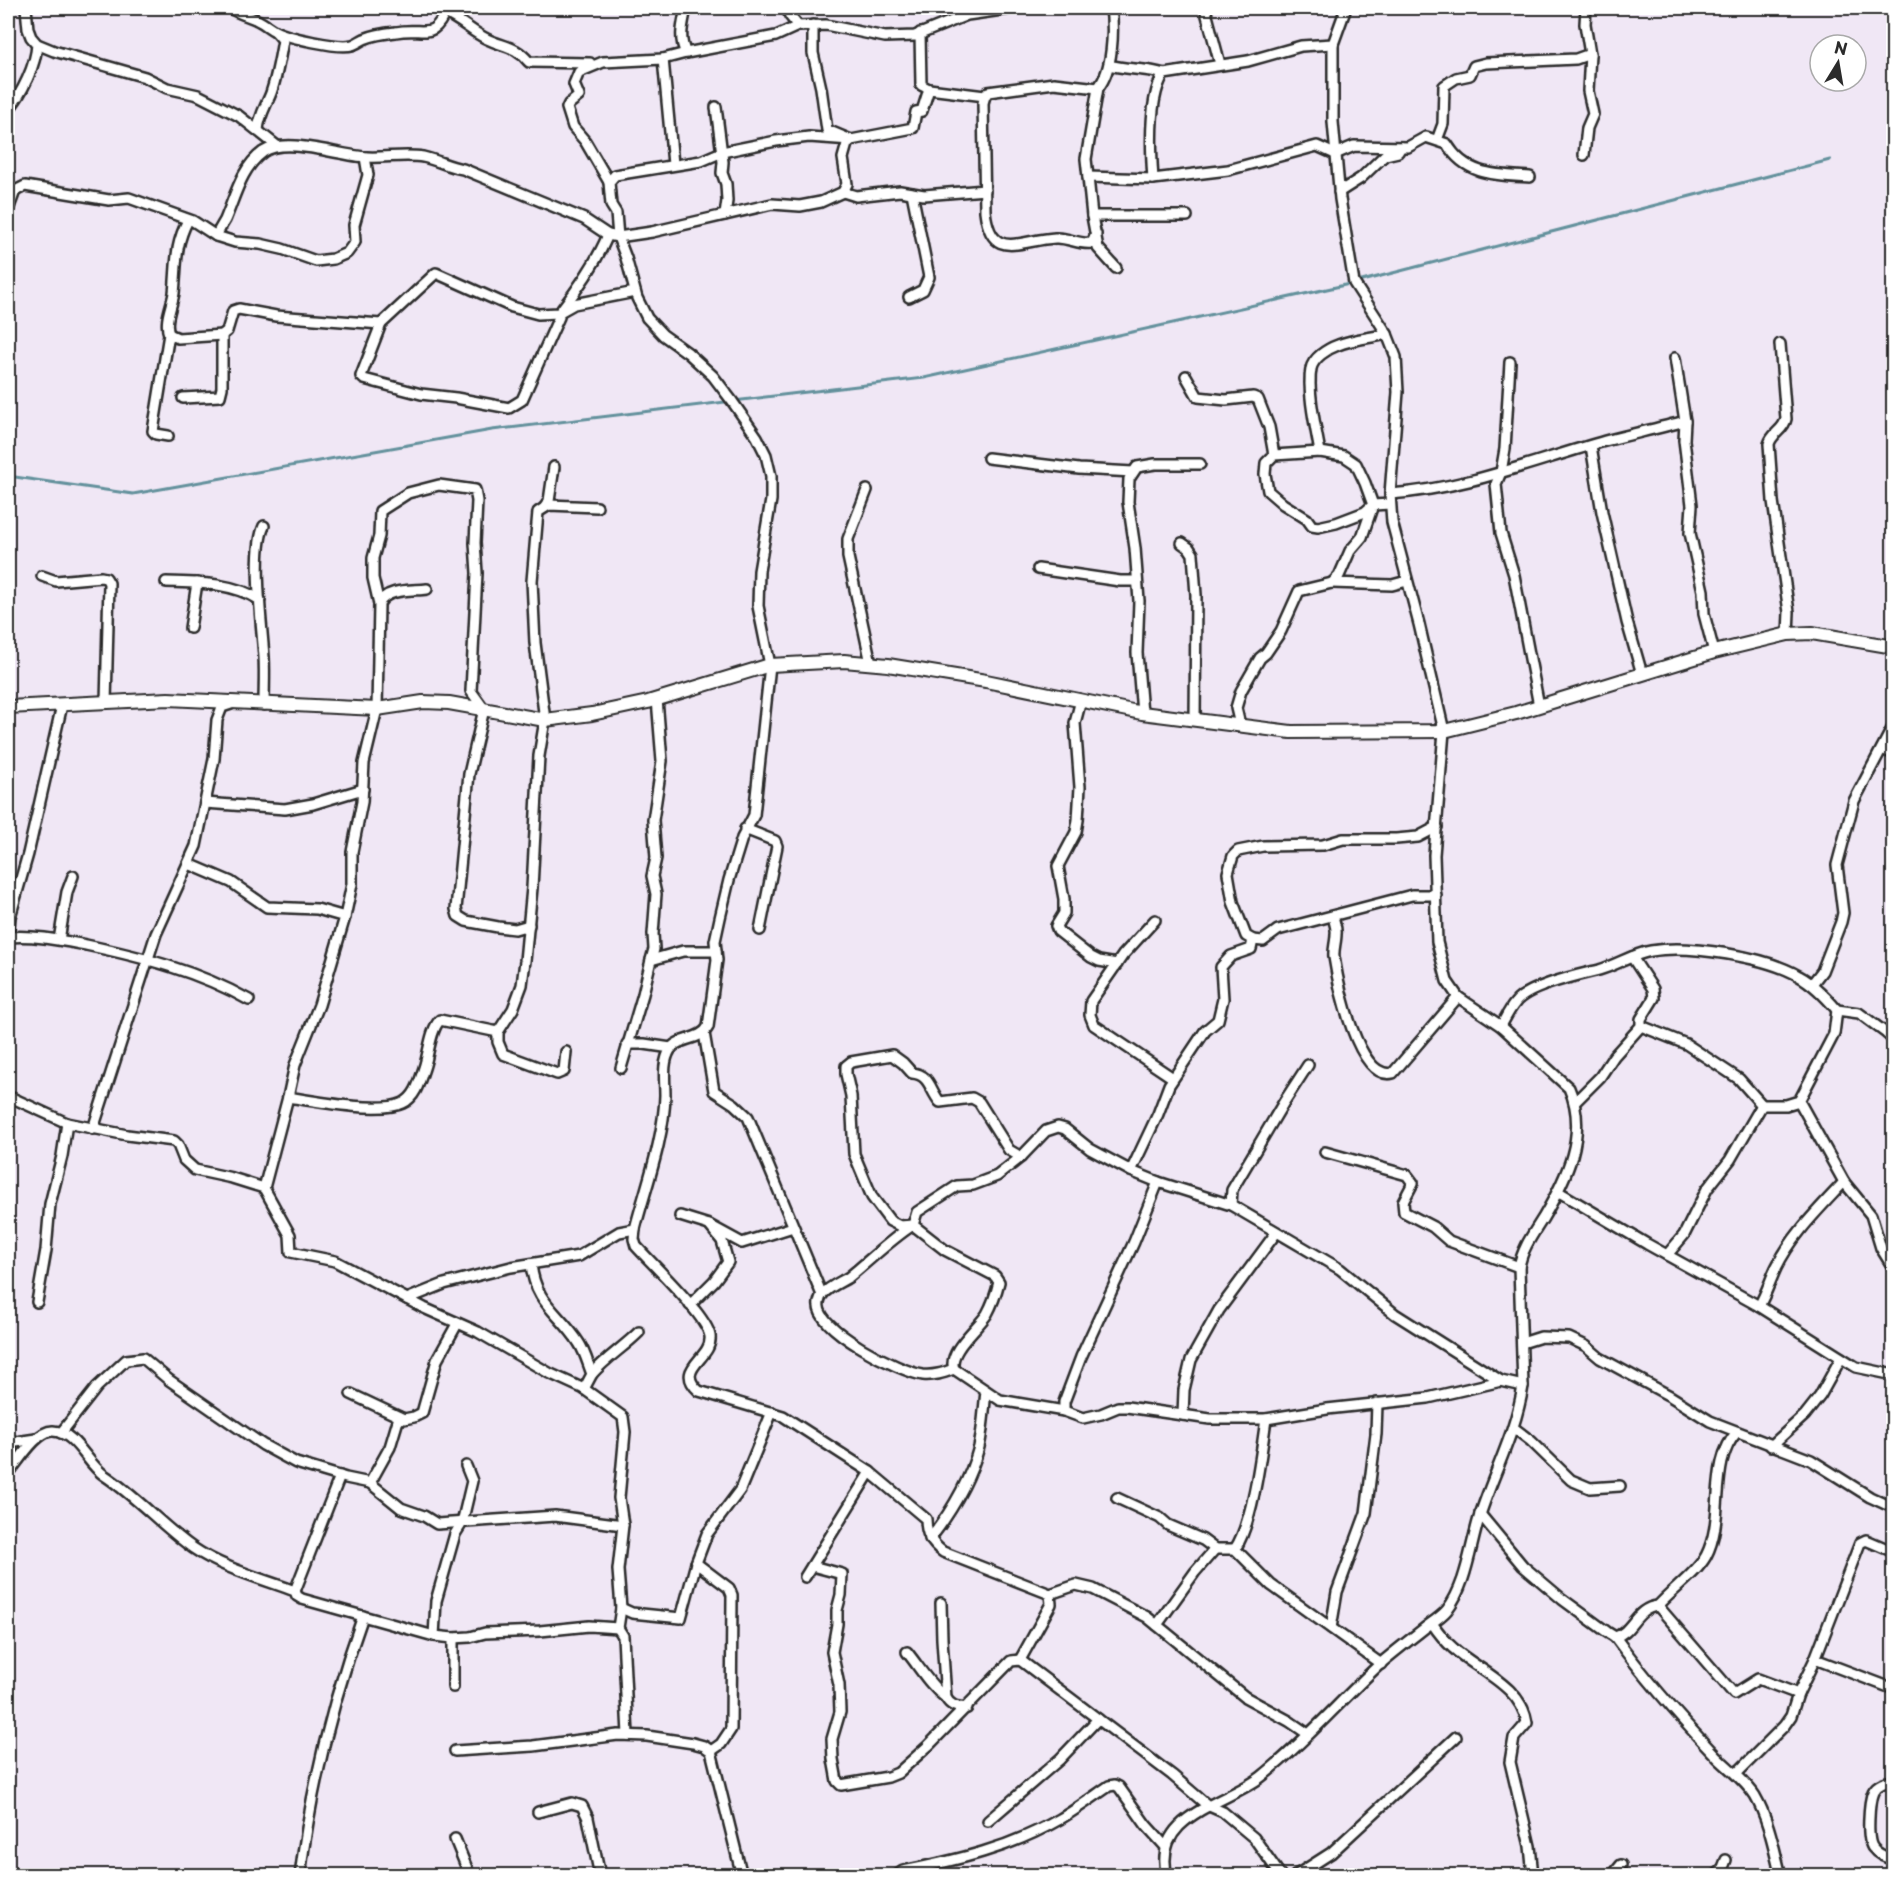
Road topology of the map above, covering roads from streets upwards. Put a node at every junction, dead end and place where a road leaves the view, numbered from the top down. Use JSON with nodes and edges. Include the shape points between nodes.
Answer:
{"nodes":[{"id":1,"x":26,"y":8,"type":"edge"},
{"id":2,"x":230,"y":8,"type":"edge"},
{"id":3,"x":686,"y":8,"type":"edge"},
{"id":4,"x":787,"y":8,"type":"edge"},
{"id":5,"x":1016,"y":8,"type":"edge"},
{"id":6,"x":1111,"y":8,"type":"edge"},
{"id":7,"x":1205,"y":8,"type":"edge"},
{"id":8,"x":1346,"y":8,"type":"edge"},
{"id":9,"x":1586,"y":8,"type":"edge"},
{"id":10,"x":446,"y":10,"type":"edge"},
{"id":11,"x":967,"y":11,"type":"edge"},
{"id":12,"x":813,"y":25,"type":"junction"},
{"id":13,"x":798,"y":26,"type":"junction"},
{"id":14,"x":276,"y":32,"type":"junction"},
{"id":15,"x":920,"y":33,"type":"junction"},
{"id":16,"x":37,"y":44,"type":"junction"},
{"id":17,"x":1334,"y":44,"type":"junction"},
{"id":18,"x":686,"y":53,"type":"junction"},
{"id":19,"x":1590,"y":54,"type":"junction"},
{"id":20,"x":663,"y":59,"type":"junction"},
{"id":21,"x":603,"y":62,"type":"junction"},
{"id":22,"x":1220,"y":64,"type":"junction"},
{"id":23,"x":1109,"y":65,"type":"junction"},
{"id":24,"x":1164,"y":74,"type":"junction"},
{"id":25,"x":1098,"y":88,"type":"junction"},
{"id":26,"x":928,"y":89,"type":"junction"},
{"id":27,"x":985,"y":96,"type":"junction"},
{"id":28,"x":716,"y":107,"type":"dead end"},
{"id":29,"x":8,"y":110,"type":"edge"},
{"id":30,"x":258,"y":130,"type":"junction"},
{"id":31,"x":851,"y":140,"type":"junction"},
{"id":32,"x":1437,"y":140,"type":"junction"},
{"id":33,"x":277,"y":146,"type":"junction"},
{"id":34,"x":1401,"y":147,"type":"junction"},
{"id":35,"x":722,"y":152,"type":"junction"},
{"id":36,"x":1335,"y":154,"type":"junction"},
{"id":37,"x":1584,"y":155,"type":"dead end"},
{"id":38,"x":365,"y":157,"type":"junction"},
{"id":39,"x":673,"y":164,"type":"junction"},
{"id":40,"x":1088,"y":177,"type":"junction"},
{"id":41,"x":1530,"y":177,"type":"dead end"},
{"id":42,"x":1153,"y":179,"type":"junction"},
{"id":43,"x":609,"y":182,"type":"junction"},
{"id":44,"x":985,"y":190,"type":"junction"},
{"id":45,"x":843,"y":192,"type":"junction"},
{"id":46,"x":1339,"y":192,"type":"junction"},
{"id":47,"x":912,"y":193,"type":"junction"},
{"id":48,"x":8,"y":210,"type":"edge"},
{"id":49,"x":725,"y":215,"type":"junction"},
{"id":50,"x":1092,"y":216,"type":"junction"},
{"id":51,"x":1187,"y":216,"type":"dead end"},
{"id":52,"x":188,"y":220,"type":"junction"},
{"id":53,"x":1096,"y":234,"type":"junction"},
{"id":54,"x":608,"y":235,"type":"junction"},
{"id":55,"x":216,"y":236,"type":"junction"},
{"id":56,"x":618,"y":237,"type":"junction"},
{"id":57,"x":1116,"y":268,"type":"dead end"},
{"id":58,"x":635,"y":292,"type":"junction"},
{"id":59,"x":909,"y":297,"type":"dead end"},
{"id":60,"x":560,"y":311,"type":"junction"},
{"id":61,"x":381,"y":324,"type":"junction"},
{"id":62,"x":169,"y":334,"type":"junction"},
{"id":63,"x":1387,"y":334,"type":"junction"},
{"id":64,"x":222,"y":335,"type":"junction"},
{"id":65,"x":1780,"y":344,"type":"dead end"},
{"id":66,"x":1676,"y":358,"type":"dead end"},
{"id":67,"x":1510,"y":362,"type":"dead end"},
{"id":68,"x":1186,"y":376,"type":"dead end"},
{"id":69,"x":183,"y":398,"type":"dead end"},
{"id":70,"x":1685,"y":421,"type":"junction"},
{"id":71,"x":168,"y":436,"type":"dead end"},
{"id":72,"x":1592,"y":446,"type":"junction"},
{"id":73,"x":1320,"y":452,"type":"junction"},
{"id":74,"x":1274,"y":455,"type":"junction"},
{"id":75,"x":988,"y":458,"type":"dead end"},
{"id":76,"x":1200,"y":465,"type":"dead end"},
{"id":77,"x":554,"y":468,"type":"dead end"},
{"id":78,"x":1133,"y":472,"type":"junction"},
{"id":79,"x":1501,"y":472,"type":"junction"},
{"id":80,"x":867,"y":490,"type":"dead end"},
{"id":81,"x":1390,"y":499,"type":"junction"},
{"id":82,"x":1373,"y":505,"type":"junction"},
{"id":83,"x":545,"y":507,"type":"junction"},
{"id":84,"x":597,"y":507,"type":"dead end"},
{"id":85,"x":264,"y":526,"type":"dead end"},
{"id":86,"x":1182,"y":543,"type":"dead end"},
{"id":87,"x":1038,"y":569,"type":"dead end"},
{"id":88,"x":42,"y":576,"type":"dead end"},
{"id":89,"x":1137,"y":581,"type":"junction"},
{"id":90,"x":1407,"y":581,"type":"junction"},
{"id":91,"x":166,"y":582,"type":"dead end"},
{"id":92,"x":197,"y":583,"type":"junction"},
{"id":93,"x":1332,"y":583,"type":"junction"},
{"id":94,"x":427,"y":589,"type":"dead end"},
{"id":95,"x":260,"y":600,"type":"junction"},
{"id":96,"x":380,"y":604,"type":"junction"},
{"id":97,"x":190,"y":628,"type":"dead end"},
{"id":98,"x":1788,"y":634,"type":"junction"},
{"id":99,"x":1893,"y":646,"type":"edge"},
{"id":100,"x":1714,"y":652,"type":"junction"},
{"id":101,"x":871,"y":663,"type":"junction"},
{"id":102,"x":770,"y":665,"type":"junction"},
{"id":103,"x":1642,"y":674,"type":"junction"},
{"id":104,"x":657,"y":699,"type":"junction"},
{"id":105,"x":1081,"y":700,"type":"junction"},
{"id":106,"x":106,"y":703,"type":"junction"},
{"id":107,"x":233,"y":703,"type":"junction"},
{"id":108,"x":62,"y":705,"type":"junction"},
{"id":109,"x":264,"y":705,"type":"junction"},
{"id":110,"x":1539,"y":706,"type":"junction"},
{"id":111,"x":8,"y":707,"type":"edge"},
{"id":112,"x":377,"y":709,"type":"junction"},
{"id":113,"x":484,"y":709,"type":"junction"},
{"id":114,"x":1142,"y":713,"type":"junction"},
{"id":115,"x":545,"y":720,"type":"junction"},
{"id":116,"x":1195,"y":720,"type":"junction"},
{"id":117,"x":1240,"y":725,"type":"junction"},
{"id":118,"x":1893,"y":725,"type":"edge"},
{"id":119,"x":1444,"y":731,"type":"junction"},
{"id":120,"x":1882,"y":749,"type":"junction"},
{"id":121,"x":1893,"y":754,"type":"edge"},
{"id":122,"x":363,"y":789,"type":"junction"},
{"id":123,"x":205,"y":803,"type":"junction"},
{"id":124,"x":1437,"y":827,"type":"junction"},
{"id":125,"x":746,"y":829,"type":"junction"},
{"id":126,"x":189,"y":864,"type":"junction"},
{"id":127,"x":73,"y":876,"type":"dead end"},
{"id":128,"x":1436,"y":894,"type":"junction"},
{"id":129,"x":345,"y":916,"type":"junction"},
{"id":130,"x":1333,"y":916,"type":"junction"},
{"id":131,"x":1155,"y":920,"type":"dead end"},
{"id":132,"x":529,"y":925,"type":"junction"},
{"id":133,"x":760,"y":930,"type":"dead end"},
{"id":134,"x":8,"y":937,"type":"edge"},
{"id":135,"x":59,"y":940,"type":"junction"},
{"id":136,"x":1253,"y":940,"type":"junction"},
{"id":137,"x":716,"y":951,"type":"junction"},
{"id":138,"x":1632,"y":957,"type":"junction"},
{"id":139,"x":147,"y":960,"type":"junction"},
{"id":140,"x":651,"y":960,"type":"junction"},
{"id":141,"x":1117,"y":964,"type":"junction"},
{"id":142,"x":1812,"y":984,"type":"junction"},
{"id":143,"x":1458,"y":997,"type":"junction"},
{"id":144,"x":249,"y":1000,"type":"dead end"},
{"id":145,"x":1837,"y":1010,"type":"junction"},
{"id":146,"x":1501,"y":1026,"type":"junction"},
{"id":147,"x":1641,"y":1026,"type":"junction"},
{"id":148,"x":498,"y":1032,"type":"junction"},
{"id":149,"x":704,"y":1033,"type":"junction"},
{"id":150,"x":1893,"y":1040,"type":"edge"},
{"id":151,"x":627,"y":1044,"type":"junction"},
{"id":152,"x":670,"y":1048,"type":"junction"},
{"id":153,"x":566,"y":1052,"type":"dead end"},
{"id":154,"x":1308,"y":1065,"type":"dead end"},
{"id":155,"x":621,"y":1068,"type":"dead end"},
{"id":156,"x":1173,"y":1078,"type":"junction"},
{"id":157,"x":8,"y":1096,"type":"edge"},
{"id":158,"x":288,"y":1097,"type":"junction"},
{"id":159,"x":1799,"y":1101,"type":"junction"},
{"id":160,"x":1575,"y":1102,"type":"junction"},
{"id":161,"x":1762,"y":1105,"type":"junction"},
{"id":162,"x":67,"y":1123,"type":"junction"},
{"id":163,"x":93,"y":1129,"type":"junction"},
{"id":164,"x":1325,"y":1152,"type":"dead end"},
{"id":165,"x":1021,"y":1157,"type":"junction"},
{"id":166,"x":1131,"y":1171,"type":"junction"},
{"id":167,"x":1158,"y":1182,"type":"junction"},
{"id":168,"x":1844,"y":1182,"type":"junction"},
{"id":169,"x":264,"y":1188,"type":"junction"},
{"id":170,"x":1558,"y":1192,"type":"junction"},
{"id":171,"x":1231,"y":1205,"type":"junction"},
{"id":172,"x":680,"y":1216,"type":"dead end"},
{"id":173,"x":709,"y":1225,"type":"junction"},
{"id":174,"x":913,"y":1225,"type":"junction"},
{"id":175,"x":793,"y":1227,"type":"junction"},
{"id":176,"x":635,"y":1229,"type":"junction"},
{"id":177,"x":1276,"y":1233,"type":"junction"},
{"id":178,"x":1667,"y":1255,"type":"junction"},
{"id":179,"x":531,"y":1264,"type":"junction"},
{"id":180,"x":1518,"y":1267,"type":"junction"},
{"id":181,"x":1893,"y":1269,"type":"edge"},
{"id":182,"x":822,"y":1295,"type":"junction"},
{"id":183,"x":407,"y":1299,"type":"junction"},
{"id":184,"x":37,"y":1302,"type":"dead end"},
{"id":185,"x":690,"y":1305,"type":"junction"},
{"id":186,"x":1759,"y":1306,"type":"junction"},
{"id":187,"x":457,"y":1324,"type":"junction"},
{"id":188,"x":639,"y":1332,"type":"dead end"},
{"id":189,"x":1522,"y":1343,"type":"junction"},
{"id":190,"x":1841,"y":1358,"type":"junction"},
{"id":191,"x":954,"y":1370,"type":"junction"},
{"id":192,"x":592,"y":1374,"type":"junction"},
{"id":193,"x":1893,"y":1374,"type":"edge"},
{"id":194,"x":1501,"y":1382,"type":"junction"},
{"id":195,"x":1522,"y":1386,"type":"junction"},
{"id":196,"x":584,"y":1389,"type":"junction"},
{"id":197,"x":986,"y":1391,"type":"junction"},
{"id":198,"x":351,"y":1394,"type":"dead end"},
{"id":199,"x":1377,"y":1403,"type":"junction"},
{"id":200,"x":1064,"y":1411,"type":"junction"},
{"id":201,"x":772,"y":1412,"type":"junction"},
{"id":202,"x":1183,"y":1415,"type":"junction"},
{"id":203,"x":399,"y":1417,"type":"junction"},
{"id":204,"x":1266,"y":1419,"type":"junction"},
{"id":205,"x":1514,"y":1428,"type":"junction"},
{"id":206,"x":1737,"y":1432,"type":"junction"},
{"id":207,"x":61,"y":1433,"type":"junction"},
{"id":208,"x":8,"y":1439,"type":"edge"},
{"id":209,"x":36,"y":1439,"type":"junction"},
{"id":210,"x":1771,"y":1446,"type":"junction"},
{"id":211,"x":466,"y":1466,"type":"dead end"},
{"id":212,"x":870,"y":1472,"type":"junction"},
{"id":213,"x":8,"y":1474,"type":"edge"},
{"id":214,"x":340,"y":1476,"type":"junction"},
{"id":215,"x":370,"y":1483,"type":"junction"},
{"id":216,"x":1620,"y":1486,"type":"dead end"},
{"id":217,"x":1117,"y":1498,"type":"dead end"},
{"id":218,"x":1893,"y":1508,"type":"edge"},
{"id":219,"x":1480,"y":1514,"type":"junction"},
{"id":220,"x":462,"y":1522,"type":"junction"},
{"id":221,"x":623,"y":1525,"type":"junction"},
{"id":222,"x":930,"y":1539,"type":"junction"},
{"id":223,"x":1215,"y":1549,"type":"junction"},
{"id":224,"x":1235,"y":1549,"type":"junction"},
{"id":225,"x":1893,"y":1552,"type":"edge"},
{"id":226,"x":696,"y":1563,"type":"junction"},
{"id":227,"x":812,"y":1566,"type":"junction"},
{"id":228,"x":805,"y":1577,"type":"dead end"},
{"id":229,"x":295,"y":1591,"type":"junction"},
{"id":230,"x":1050,"y":1594,"type":"junction"},
{"id":231,"x":941,"y":1603,"type":"dead end"},
{"id":232,"x":1658,"y":1606,"type":"junction"},
{"id":233,"x":621,"y":1608,"type":"junction"},
{"id":234,"x":363,"y":1616,"type":"junction"},
{"id":235,"x":1432,"y":1623,"type":"junction"},
{"id":236,"x":1157,"y":1625,"type":"junction"},
{"id":237,"x":618,"y":1628,"type":"junction"},
{"id":238,"x":1331,"y":1628,"type":"junction"},
{"id":239,"x":434,"y":1636,"type":"junction"},
{"id":240,"x":1615,"y":1637,"type":"junction"},
{"id":241,"x":453,"y":1638,"type":"junction"},
{"id":242,"x":907,"y":1652,"type":"dead end"},
{"id":243,"x":1020,"y":1659,"type":"junction"},
{"id":244,"x":1815,"y":1659,"type":"junction"},
{"id":245,"x":1381,"y":1664,"type":"junction"},
{"id":246,"x":453,"y":1687,"type":"dead end"},
{"id":247,"x":1893,"y":1689,"type":"edge"},
{"id":248,"x":1798,"y":1694,"type":"junction"},
{"id":249,"x":946,"y":1698,"type":"junction"},
{"id":250,"x":967,"y":1708,"type":"junction"},
{"id":251,"x":1098,"y":1719,"type":"junction"},
{"id":252,"x":1308,"y":1734,"type":"junction"},
{"id":253,"x":628,"y":1735,"type":"junction"},
{"id":254,"x":1456,"y":1737,"type":"dead end"},
{"id":255,"x":455,"y":1751,"type":"dead end"},
{"id":256,"x":711,"y":1751,"type":"junction"},
{"id":257,"x":1736,"y":1774,"type":"junction"},
{"id":258,"x":1893,"y":1782,"type":"edge"},
{"id":259,"x":1207,"y":1805,"type":"junction"},
{"id":260,"x":538,"y":1812,"type":"dead end"},
{"id":261,"x":988,"y":1821,"type":"dead end"},
{"id":262,"x":454,"y":1839,"type":"dead end"},
{"id":263,"x":1165,"y":1846,"type":"junction"},
{"id":264,"x":1726,"y":1860,"type":"dead end"},
{"id":265,"x":1893,"y":1860,"type":"edge"},
{"id":266,"x":1622,"y":1865,"type":"dead end"},
{"id":267,"x":300,"y":1875,"type":"edge"},
{"id":268,"x":470,"y":1875,"type":"edge"},
{"id":269,"x":600,"y":1875,"type":"edge"},
{"id":270,"x":742,"y":1875,"type":"edge"},
{"id":271,"x":896,"y":1875,"type":"edge"},
{"id":272,"x":1167,"y":1875,"type":"edge"},
{"id":273,"x":1281,"y":1875,"type":"edge"},
{"id":274,"x":1295,"y":1875,"type":"edge"},
{"id":275,"x":1533,"y":1875,"type":"edge"},
{"id":276,"x":1612,"y":1875,"type":"edge"},
{"id":277,"x":1715,"y":1875,"type":"edge"},
{"id":278,"x":1781,"y":1875,"type":"edge"}],
"edges":[{"from":1,"to":16,"type":"street","via":[[28,29]]},
{"from":2,"to":14,"type":"street"},
{"from":3,"to":18,"type":"street","via":[[681,35]]},
{"from":4,"to":13,"type":"street"},
{"from":5,"to":11,"type":"street"},
{"from":6,"to":23,"type":"street"},
{"from":7,"to":22,"type":"street"},
{"from":8,"to":17,"type":"street"},
{"from":9,"to":19,"type":"street"},
{"from":10,"to":14,"type":"street","via":[[441,24],[435,28],[392,32],[354,45],[324,44]]},
{"from":10,"to":21,"type":"street","via":[[485,39],[521,52],[529,62]]},
{"from":11,"to":15,"type":"street"},
{"from":12,"to":13,"type":"street"},
{"from":12,"to":15,"type":"street","via":[[885,37]]},
{"from":12,"to":31,"type":"street","via":[[813,53],[827,130]]},
{"from":13,"to":18,"type":"street","via":[[776,36]]},
{"from":14,"to":30,"type":"street","via":[[283,40],[280,60]]},
{"from":15,"to":26,"type":"street","via":[[921,85]]},
{"from":16,"to":29,"type":"street","via":[[37,56],[25,86]]},
{"from":16,"to":30,"type":"street","via":[[198,95]]},
{"from":17,"to":22,"type":"street","via":[[1301,46],[1262,58]]},
{"from":17,"to":36,"type":"street"},
{"from":18,"to":20,"type":"street"},
{"from":19,"to":32,"type":"street","via":[[1576,59],[1474,66],[1470,75],[1444,86],[1443,124]]},
{"from":19,"to":37,"type":"street","via":[[1588,91],[1593,114]]},
{"from":20,"to":21,"type":"street"},
{"from":20,"to":39,"type":"street"},
{"from":21,"to":43,"type":"street","via":[[579,72],[574,84],[579,96],[567,108],[573,127]]},
{"from":22,"to":24,"type":"street"},
{"from":23,"to":24,"type":"street"},
{"from":23,"to":25,"type":"street"},
{"from":24,"to":42,"type":"street","via":[[1155,99]]},
{"from":25,"to":27,"type":"street","via":[[1053,83],[988,92]]},
{"from":25,"to":40,"type":"street","via":[[1086,159]]},
{"from":26,"to":27,"type":"street"},
{"from":26,"to":31,"type":"street","via":[[913,128]]},
{"from":27,"to":44,"type":"street"},
{"from":28,"to":35,"type":"street"},
{"from":30,"to":33,"type":"street"},
{"from":31,"to":35,"type":"street","via":[[809,137]]},
{"from":31,"to":45,"type":"street","via":[[843,158],[848,177]]},
{"from":32,"to":34,"type":"street","via":[[1426,137]]},
{"from":32,"to":41,"type":"street","via":[[1447,144],[1468,167]]},
{"from":33,"to":38,"type":"street"},
{"from":33,"to":55,"type":"street","via":[[252,162]]},
{"from":34,"to":36,"type":"street","via":[[1354,146]]},
{"from":34,"to":46,"type":"street"},
{"from":35,"to":39,"type":"street","via":[[701,161]]},
{"from":35,"to":49,"type":"street","via":[[727,193]]},
{"from":36,"to":42,"type":"street","via":[[1317,146],[1228,170]]},
{"from":36,"to":46,"type":"street"},
{"from":38,"to":54,"type":"street","via":[[423,157],[463,169],[584,219]]},
{"from":38,"to":55,"type":"street","via":[[368,176],[354,225],[355,242],[347,254],[316,261],[282,249]]},
{"from":39,"to":43,"type":"street","via":[[615,175]]},
{"from":40,"to":42,"type":"street"},
{"from":40,"to":50,"type":"street"},
{"from":43,"to":56,"type":"street"},
{"from":44,"to":47,"type":"street"},
{"from":44,"to":53,"type":"street","via":[[987,227],[999,243],[1057,238],[1085,244],[1092,243]]},
{"from":45,"to":47,"type":"street","via":[[856,196]]},
{"from":45,"to":49,"type":"street","via":[[822,202],[800,206],[772,204]]},
{"from":46,"to":63,"type":"street","via":[[1354,283]]},
{"from":47,"to":59,"type":"street","via":[[929,277],[923,290]]},
{"from":48,"to":52,"type":"street","via":[[15,191],[25,186],[110,200],[129,198]]},
{"from":49,"to":56,"type":"street"},
{"from":50,"to":51,"type":"street"},
{"from":50,"to":53,"type":"street"},
{"from":52,"to":55,"type":"street"},
{"from":52,"to":62,"type":"street","via":[[175,261]]},
{"from":53,"to":57,"type":"street","via":[[1098,248]]},
{"from":54,"to":56,"type":"street"},
{"from":54,"to":60,"type":"street","via":[[585,279]]},
{"from":56,"to":58,"type":"street"},
{"from":58,"to":60,"type":"street","via":[[574,304]]},
{"from":58,"to":102,"type":"street","via":[[647,318],[713,376],[766,455],[771,500],[759,571],[758,606]]},
{"from":60,"to":61,"type":"street","via":[[538,314],[512,307],[436,273]]},
{"from":60,"to":61,"type":"street","via":[[522,400],[508,408],[421,394],[364,379],[362,373]]},
{"from":61,"to":64,"type":"street","via":[[276,316],[239,309],[233,311]]},
{"from":62,"to":64,"type":"street","via":[[178,338]]},
{"from":62,"to":71,"type":"street","via":[[153,431]]},
{"from":63,"to":73,"type":"street","via":[[1338,345],[1314,361],[1311,389]]},
{"from":63,"to":81,"type":"street","via":[[1398,373]]},
{"from":64,"to":69,"type":"street","via":[[220,396]]},
{"from":65,"to":98,"type":"street","via":[[1786,419],[1769,444],[1773,501],[1790,612]]},
{"from":66,"to":70,"type":"street"},
{"from":67,"to":79,"type":"street"},
{"from":68,"to":74,"type":"street","via":[[1198,397],[1258,399]]},
{"from":70,"to":72,"type":"street"},
{"from":70,"to":100,"type":"street","via":[[1692,505],[1690,533]]},
{"from":72,"to":79,"type":"street"},
{"from":72,"to":103,"type":"street","via":[[1602,512]]},
{"from":73,"to":74,"type":"street"},
{"from":73,"to":82,"type":"street","via":[[1344,456],[1356,464]]},
{"from":74,"to":82,"type":"street","via":[[1266,463],[1264,474],[1268,491],[1312,526],[1336,524]]},
{"from":75,"to":78,"type":"street"},
{"from":76,"to":78,"type":"street","via":[[1155,464],[1137,467]]},
{"from":77,"to":83,"type":"street"},
{"from":78,"to":89,"type":"street","via":[[1128,502]]},
{"from":79,"to":81,"type":"street"},
{"from":79,"to":110,"type":"street","via":[[1496,484],[1501,533],[1514,575]]},
{"from":80,"to":101,"type":"street","via":[[848,538],[848,557]]},
{"from":81,"to":82,"type":"street"},
{"from":81,"to":90,"type":"street"},
{"from":82,"to":93,"type":"street","via":[[1362,537]]},
{"from":83,"to":84,"type":"street"},
{"from":83,"to":115,"type":"street","via":[[538,512],[532,581]]},
{"from":85,"to":95,"type":"street","via":[[260,542]]},
{"from":86,"to":116,"type":"street","via":[[1193,554]]},
{"from":87,"to":89,"type":"street"},
{"from":88,"to":106,"type":"street","via":[[56,581],[101,577],[109,583]]},
{"from":89,"to":114,"type":"street"},
{"from":90,"to":93,"type":"street","via":[[1392,585]]},
{"from":90,"to":119,"type":"street"},
{"from":91,"to":92,"type":"street"},
{"from":92,"to":95,"type":"street","via":[[246,591]]},
{"from":92,"to":97,"type":"street"},
{"from":93,"to":117,"type":"street","via":[[1299,591],[1281,631],[1241,691],[1236,708]]},
{"from":94,"to":96,"type":"street","via":[[388,593]]},
{"from":95,"to":109,"type":"street"},
{"from":96,"to":112,"type":"street"},
{"from":96,"to":113,"type":"street","via":[[372,578],[380,511],[408,494],[439,485],[475,490],[477,573],[471,691]]},
{"from":98,"to":99,"type":"street","via":[[1812,633]]},
{"from":98,"to":100,"type":"street"},
{"from":100,"to":103,"type":"street"},
{"from":101,"to":102,"type":"street"},
{"from":101,"to":105,"type":"street"},
{"from":102,"to":104,"type":"street"},
{"from":102,"to":125,"type":"street","via":[[754,815]]},
{"from":103,"to":110,"type":"street"},
{"from":104,"to":115,"type":"street"},
{"from":104,"to":140,"type":"street","via":[[662,761],[653,820],[656,858],[652,876],[656,894]]},
{"from":105,"to":114,"type":"street"},
{"from":105,"to":141,"type":"street","via":[[1076,723],[1078,820],[1058,866],[1064,913],[1056,926],[1091,957]]},
{"from":106,"to":107,"type":"street","via":[[168,699]]},
{"from":106,"to":108,"type":"street"},
{"from":107,"to":109,"type":"street"},
{"from":107,"to":123,"type":"street","via":[[222,707],[217,720]]},
{"from":108,"to":111,"type":"street"},
{"from":108,"to":134,"type":"street"},
{"from":109,"to":112,"type":"street"},
{"from":110,"to":119,"type":"street"},
{"from":112,"to":113,"type":"street","via":[[423,702]]},
{"from":112,"to":122,"type":"street","via":[[364,763]]},
{"from":113,"to":115,"type":"street"},
{"from":113,"to":132,"type":"street","via":[[470,774],[456,909],[466,921],[515,929]]},
{"from":114,"to":116,"type":"street"},
{"from":115,"to":132,"type":"street","via":[[539,756]]},
{"from":116,"to":117,"type":"street"},
{"from":117,"to":119,"type":"street","via":[[1291,732]]},
{"from":118,"to":120,"type":"street"},
{"from":119,"to":124,"type":"street"},
{"from":120,"to":121,"type":"street"},
{"from":120,"to":142,"type":"street","via":[[1854,801],[1837,865],[1841,922],[1822,971]]},
{"from":122,"to":123,"type":"street","via":[[285,809]]},
{"from":122,"to":129,"type":"street"},
{"from":123,"to":126,"type":"street"},
{"from":124,"to":128,"type":"street"},
{"from":124,"to":136,"type":"street","via":[[1418,837],[1343,839],[1323,845],[1263,846],[1238,851],[1228,873],[1233,902],[1246,936]]},
{"from":125,"to":133,"type":"street","via":[[775,841],[777,846]]},
{"from":125,"to":137,"type":"street","via":[[729,880]]},
{"from":126,"to":129,"type":"street","via":[[231,882],[267,907],[317,909]]},
{"from":126,"to":139,"type":"street"},
{"from":127,"to":135,"type":"street"},
{"from":128,"to":130,"type":"street","via":[[1412,895]]},
{"from":128,"to":143,"type":"street","via":[[1437,942],[1448,981]]},
{"from":129,"to":158,"type":"street"},
{"from":130,"to":136,"type":"street","via":[[1278,930],[1263,941]]},
{"from":130,"to":143,"type":"street","via":[[1334,955],[1353,1033],[1377,1071],[1393,1073]]},
{"from":131,"to":141,"type":"street"},
{"from":132,"to":148,"type":"street","via":[[522,985]]},
{"from":134,"to":135,"type":"street"},
{"from":135,"to":139,"type":"street"},
{"from":136,"to":156,"type":"street","via":[[1251,949],[1231,956],[1221,966],[1223,999],[1218,1020],[1205,1031]]},
{"from":137,"to":140,"type":"street","via":[[683,951]]},
{"from":137,"to":149,"type":"street","via":[[716,973]]},
{"from":138,"to":142,"type":"street","via":[[1651,951],[1721,952],[1755,959]]},
{"from":138,"to":146,"type":"street","via":[[1529,992],[1516,1001]]},
{"from":138,"to":147,"type":"street","via":[[1653,989],[1654,998]]},
{"from":139,"to":144,"type":"street","via":[[202,977]]},
{"from":139,"to":163,"type":"street"},
{"from":140,"to":151,"type":"street"},
{"from":141,"to":156,"type":"street","via":[[1091,1001],[1094,1025]]},
{"from":142,"to":145,"type":"street"},
{"from":143,"to":146,"type":"street"},
{"from":145,"to":150,"type":"street","via":[[1859,1013]]},
{"from":145,"to":159,"type":"street","via":[[1834,1034]]},
{"from":146,"to":160,"type":"street","via":[[1569,1088]]},
{"from":147,"to":160,"type":"street"},
{"from":147,"to":161,"type":"street","via":[[1686,1044],[1739,1079]]},
{"from":148,"to":153,"type":"street","via":[[503,1054],[557,1074],[564,1071]]},
{"from":148,"to":158,"type":"street","via":[[440,1020],[435,1025],[420,1082],[404,1103],[356,1107]]},
{"from":149,"to":152,"type":"street"},
{"from":149,"to":175,"type":"street","via":[[714,1091],[748,1117]]},
{"from":151,"to":152,"type":"street"},
{"from":151,"to":155,"type":"street"},
{"from":152,"to":176,"type":"street","via":[[664,1075],[664,1109]]},
{"from":154,"to":171,"type":"street","via":[[1233,1190]]},
{"from":156,"to":166,"type":"street"},
{"from":157,"to":162,"type":"street"},
{"from":158,"to":169,"type":"street"},
{"from":159,"to":161,"type":"street"},
{"from":159,"to":168,"type":"street"},
{"from":160,"to":170,"type":"street","via":[[1577,1139]]},
{"from":161,"to":178,"type":"street","via":[[1730,1160],[1707,1189],[1684,1235]]},
{"from":162,"to":163,"type":"street"},
{"from":162,"to":184,"type":"street","via":[[50,1204]]},
{"from":163,"to":169,"type":"street","via":[[174,1141],[184,1160],[195,1170]]},
{"from":164,"to":180,"type":"street","via":[[1407,1175],[1413,1183],[1403,1202],[1404,1212],[1433,1227],[1449,1241]]},
{"from":165,"to":166,"type":"street","via":[[1046,1131],[1058,1127]]},
{"from":165,"to":174,"type":"street","via":[[997,1176],[957,1186],[917,1212]]},
{"from":165,"to":174,"type":"street","via":[[1009,1150],[976,1099],[940,1102],[926,1077],[912,1073],[892,1055],[851,1062],[846,1066],[846,1074],[854,1154],[872,1197],[890,1221],[900,1226]]},
{"from":166,"to":167,"type":"street"},
{"from":167,"to":171,"type":"street"},
{"from":167,"to":200,"type":"street","via":[[1081,1357]]},
{"from":168,"to":181,"type":"street","via":[[1871,1215],[1881,1248]]},
{"from":168,"to":186,"type":"street","via":[[1802,1227]]},
{"from":169,"to":183,"type":"street","via":[[290,1235],[291,1252],[335,1261]]},
{"from":170,"to":178,"type":"street"},
{"from":170,"to":180,"type":"street","via":[[1521,1254]]},
{"from":171,"to":177,"type":"street"},
{"from":172,"to":173,"type":"street"},
{"from":173,"to":175,"type":"street","via":[[742,1243]]},
{"from":173,"to":185,"type":"street","via":[[722,1241],[729,1262]]},
{"from":174,"to":182,"type":"street"},
{"from":174,"to":191,"type":"street","via":[[945,1250],[995,1276],[999,1282],[985,1316],[952,1362]]},
{"from":175,"to":182,"type":"street"},
{"from":176,"to":179,"type":"street","via":[[619,1232],[579,1256]]},
{"from":176,"to":185,"type":"street","via":[[636,1246]]},
{"from":177,"to":194,"type":"street","via":[[1340,1269],[1395,1314]]},
{"from":177,"to":202,"type":"street","via":[[1219,1310],[1191,1360]]},
{"from":178,"to":186,"type":"street"},
{"from":179,"to":183,"type":"street","via":[[444,1284]]},
{"from":179,"to":192,"type":"street","via":[[533,1282],[580,1344]]},
{"from":180,"to":189,"type":"street"},
{"from":182,"to":191,"type":"street","via":[[818,1306],[829,1326],[866,1350],[902,1370],[921,1375]]},
{"from":183,"to":187,"type":"street"},
{"from":185,"to":201,"type":"street","via":[[710,1339],[691,1370],[691,1384],[699,1391]]},
{"from":186,"to":190,"type":"street"},
{"from":187,"to":196,"type":"street"},
{"from":187,"to":203,"type":"street","via":[[437,1360],[422,1413]]},
{"from":188,"to":192,"type":"street"},
{"from":189,"to":195,"type":"street"},
{"from":189,"to":206,"type":"street","via":[[1541,1337],[1569,1338],[1710,1421]]},
{"from":190,"to":193,"type":"street","via":[[1856,1367]]},
{"from":190,"to":210,"type":"street","via":[[1805,1415]]},
{"from":191,"to":197,"type":"street"},
{"from":192,"to":196,"type":"street"},
{"from":194,"to":195,"type":"street"},
{"from":194,"to":199,"type":"street","via":[[1428,1398]]},
{"from":195,"to":205,"type":"street"},
{"from":196,"to":221,"type":"street","via":[[623,1417],[619,1498]]},
{"from":197,"to":200,"type":"street","via":[[1000,1400]]},
{"from":197,"to":222,"type":"street","via":[[979,1447],[969,1474],[949,1515]]},
{"from":198,"to":203,"type":"street"},
{"from":199,"to":204,"type":"street"},
{"from":199,"to":238,"type":"street","via":[[1366,1513],[1337,1592]]},
{"from":200,"to":202,"type":"street","via":[[1083,1418],[1118,1407]]},
{"from":201,"to":212,"type":"street"},
{"from":201,"to":226,"type":"street","via":[[740,1490],[707,1534]]},
{"from":202,"to":204,"type":"street"},
{"from":203,"to":215,"type":"street","via":[[390,1447]]},
{"from":204,"to":224,"type":"street","via":[[1244,1536]]},
{"from":205,"to":216,"type":"street","via":[[1571,1480],[1590,1488]]},
{"from":205,"to":219,"type":"street"},
{"from":206,"to":210,"type":"street"},
{"from":206,"to":232,"type":"street","via":[[1724,1457],[1717,1517],[1706,1556]]},
{"from":207,"to":209,"type":"street","via":[[42,1433]]},
{"from":207,"to":214,"type":"street","via":[[97,1387],[126,1360],[143,1358],[263,1445],[296,1463]]},
{"from":207,"to":229,"type":"street","via":[[102,1474],[117,1482],[195,1549],[234,1569]]},
{"from":208,"to":209,"type":"street"},
{"from":209,"to":213,"type":"street"},
{"from":210,"to":218,"type":"street","via":[[1811,1460]]},
{"from":211,"to":220,"type":"street","via":[[472,1481]]},
{"from":212,"to":222,"type":"street","via":[[926,1519]]},
{"from":212,"to":227,"type":"street"},
{"from":214,"to":215,"type":"street"},
{"from":214,"to":229,"type":"street"},
{"from":215,"to":220,"type":"street","via":[[401,1508],[437,1524]]},
{"from":217,"to":223,"type":"street"},
{"from":219,"to":235,"type":"street","via":[[1454,1600]]},
{"from":219,"to":240,"type":"street","via":[[1523,1566]]},
{"from":220,"to":221,"type":"street","via":[[555,1516]]},
{"from":220,"to":239,"type":"street","via":[[435,1600]]},
{"from":221,"to":233,"type":"street","via":[[618,1570]]},
{"from":222,"to":230,"type":"street","via":[[943,1552]]},
{"from":223,"to":224,"type":"street"},
{"from":223,"to":236,"type":"street"},
{"from":224,"to":238,"type":"street","via":[[1271,1585]]},
{"from":225,"to":244,"type":"street","via":[[1866,1540],[1860,1543]]},
{"from":226,"to":233,"type":"street","via":[[681,1618],[632,1613]]},
{"from":226,"to":256,"type":"street","via":[[729,1588],[732,1595],[731,1729]]},
{"from":227,"to":228,"type":"street"},
{"from":227,"to":250,"type":"street","via":[[842,1574],[832,1652],[839,1685],[840,1712],[832,1739],[839,1784],[898,1773]]},
{"from":229,"to":234,"type":"street","via":[[302,1599]]},
{"from":230,"to":236,"type":"street","via":[[1076,1585],[1093,1589]]},
{"from":230,"to":243,"type":"street","via":[[1051,1604]]},
{"from":231,"to":249,"type":"street"},
{"from":232,"to":240,"type":"street","via":[[1644,1610]]},
{"from":232,"to":248,"type":"street","via":[[1734,1694],[1758,1679]]},
{"from":233,"to":237,"type":"street"},
{"from":234,"to":239,"type":"street"},
{"from":234,"to":267,"type":"street","via":[[323,1750]]},
{"from":235,"to":245,"type":"street"},
{"from":235,"to":275,"type":"street","via":[[1454,1649],[1501,1683],[1526,1713],[1527,1723],[1514,1738],[1510,1762]]},
{"from":236,"to":252,"type":"street","via":[[1245,1697]]},
{"from":237,"to":241,"type":"street","via":[[589,1626]]},
{"from":237,"to":253,"type":"street","via":[[623,1636]]},
{"from":238,"to":245,"type":"street"},
{"from":239,"to":241,"type":"street"},
{"from":240,"to":257,"type":"street","via":[[1636,1666]]},
{"from":241,"to":246,"type":"street"},
{"from":242,"to":249,"type":"street"},
{"from":243,"to":250,"type":"street","via":[[1011,1661]]},
{"from":243,"to":251,"type":"street"},
{"from":244,"to":247,"type":"street"},
{"from":244,"to":248,"type":"street"},
{"from":245,"to":252,"type":"street"},
{"from":248,"to":257,"type":"street","via":[[1784,1726]]},
{"from":249,"to":250,"type":"street","via":[[954,1707]]},
{"from":251,"to":259,"type":"street"},
{"from":251,"to":261,"type":"street","via":[[1060,1759]]},
{"from":252,"to":259,"type":"street","via":[[1259,1778]]},
{"from":253,"to":255,"type":"street"},
{"from":253,"to":256,"type":"street","via":[[693,1743]]},
{"from":254,"to":274,"type":"street","via":[[1331,1853]]},
{"from":256,"to":270,"type":"street"},
{"from":257,"to":278,"type":"street","via":[[1760,1807]]},
{"from":258,"to":265,"type":"street","via":[[1874,1790],[1869,1834],[1871,1846]]},
{"from":259,"to":263,"type":"street","via":[[1173,1832]]},
{"from":259,"to":273,"type":"street","via":[[1223,1812],[1254,1838]]},
{"from":260,"to":269,"type":"street","via":[[572,1803],[582,1806]]},
{"from":262,"to":268,"type":"street"},
{"from":263,"to":271,"type":"street","via":[[1115,1785],[1017,1840],[967,1858]]},
{"from":263,"to":272,"type":"street"},
{"from":264,"to":277,"type":"street"},
{"from":266,"to":276,"type":"street"}]}
